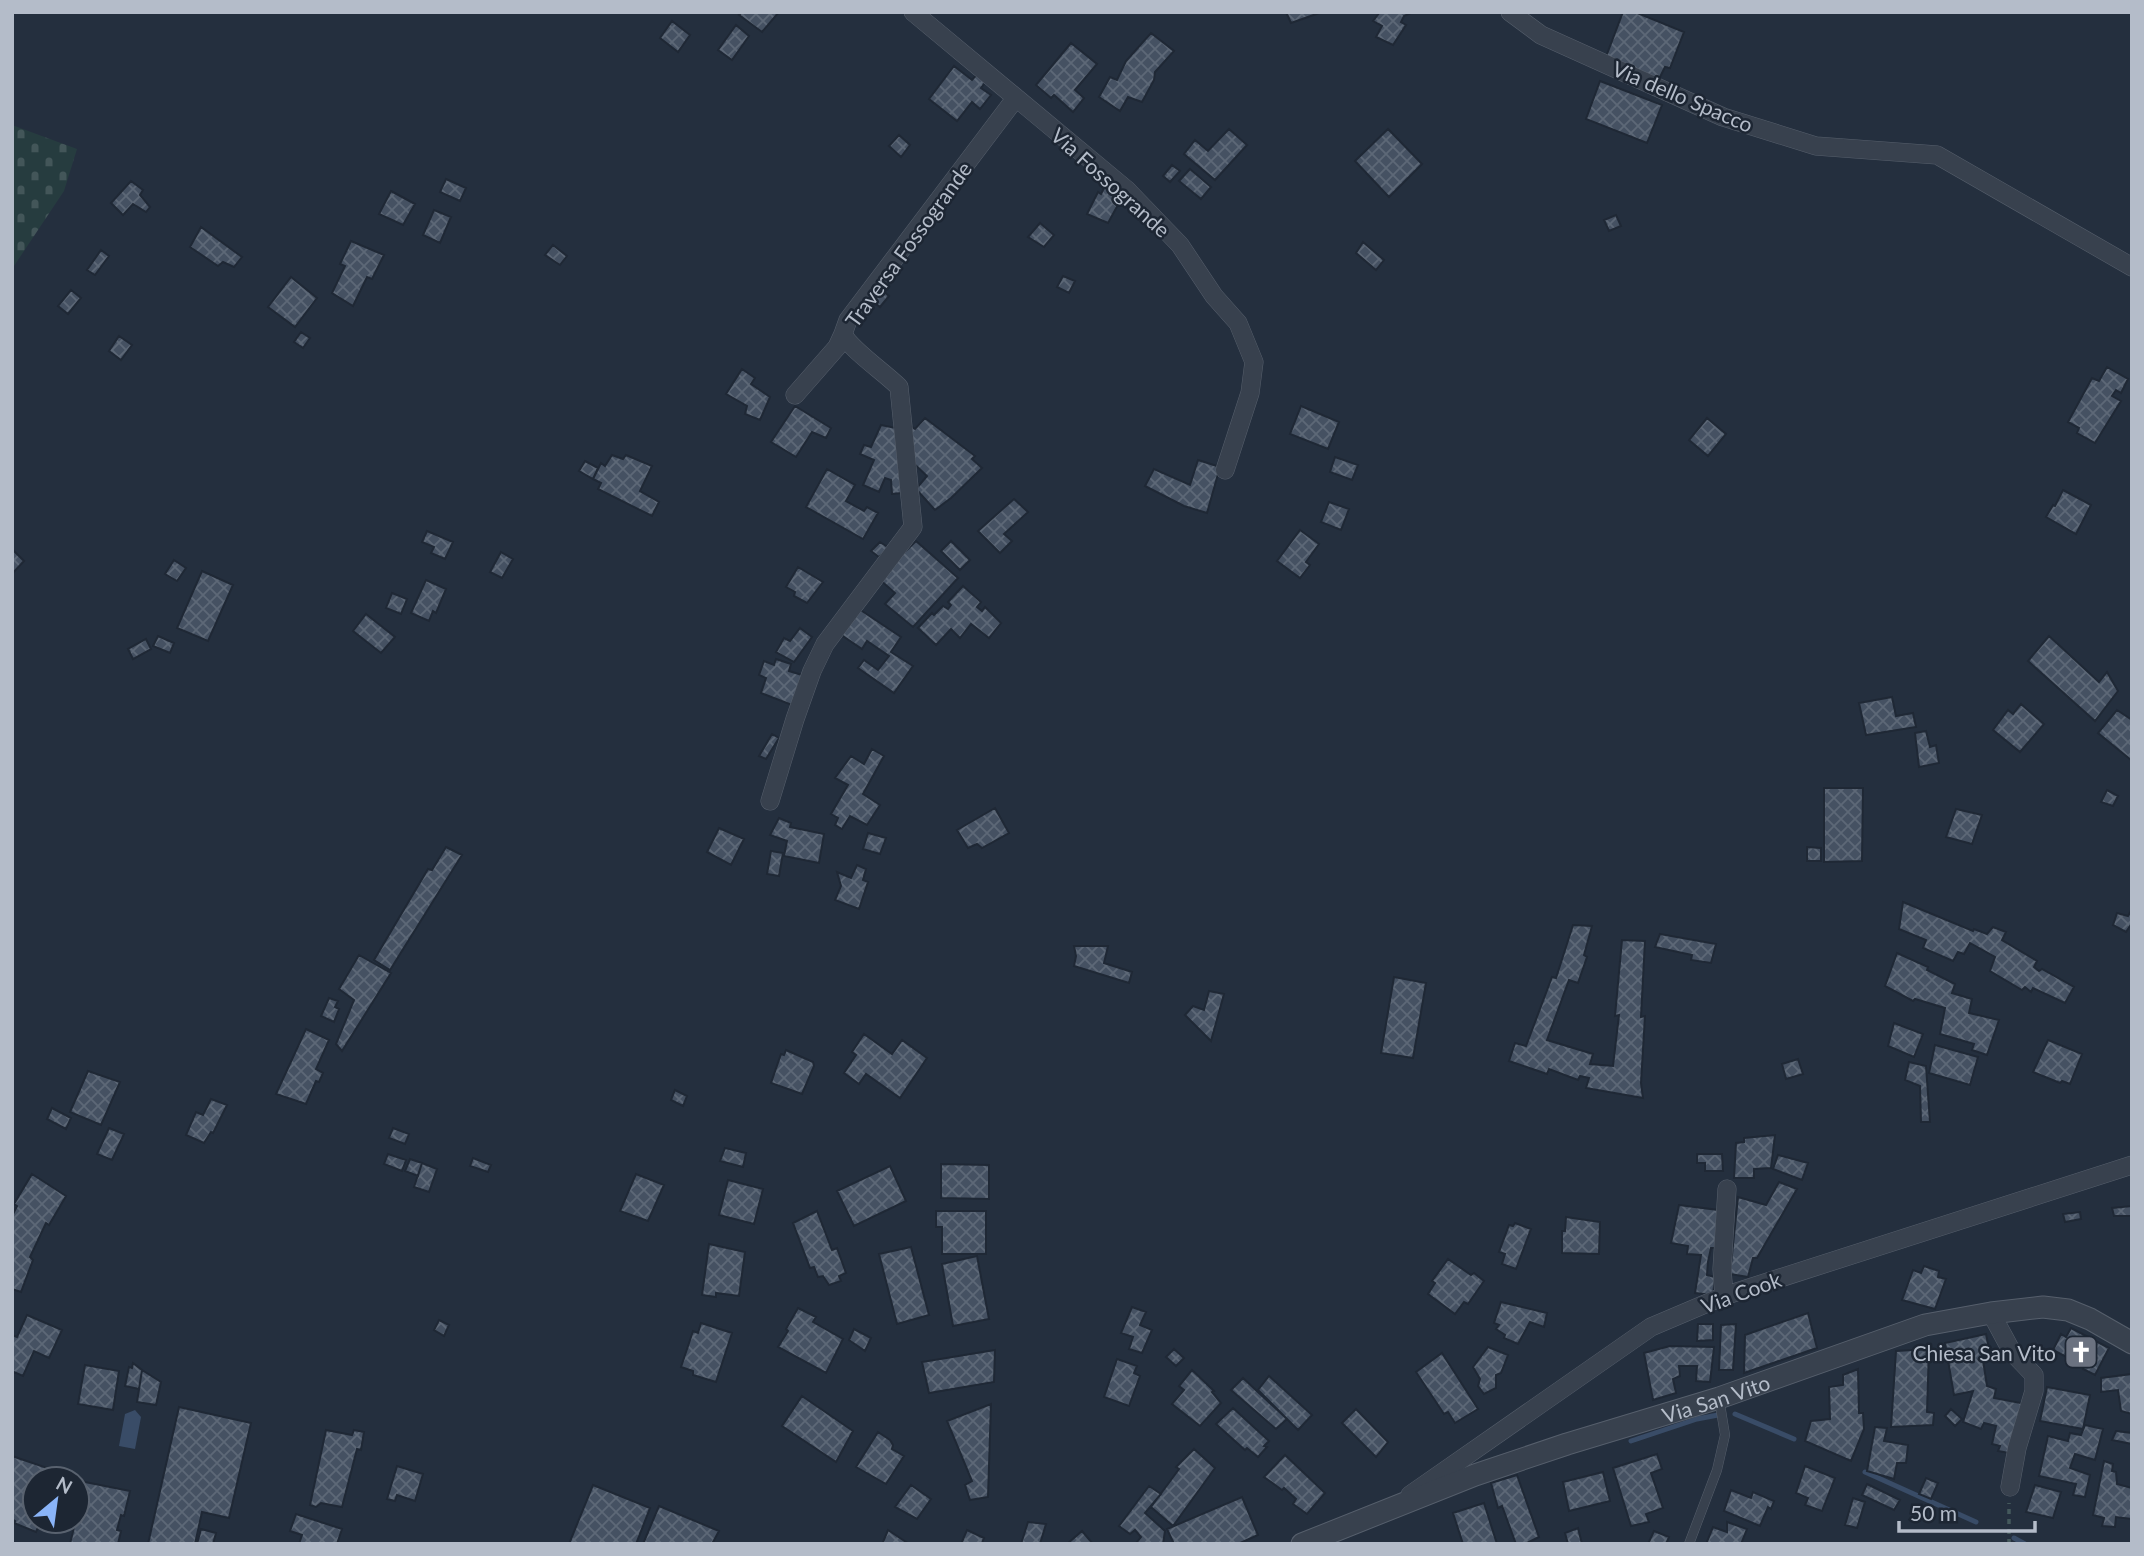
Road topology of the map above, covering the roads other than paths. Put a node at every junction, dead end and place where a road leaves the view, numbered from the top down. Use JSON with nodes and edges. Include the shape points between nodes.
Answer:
{"nodes":[{"id":1,"x":913,"y":12,"type":"edge"},
{"id":2,"x":1510,"y":12,"type":"edge"},
{"id":3,"x":1016,"y":99,"type":"junction"},
{"id":4,"x":2132,"y":267,"type":"edge"},
{"id":5,"x":843,"y":334,"type":"junction"},
{"id":6,"x":796,"y":396,"type":"dead end"},
{"id":7,"x":1224,"y":470,"type":"dead end"},
{"id":8,"x":771,"y":801,"type":"dead end"},
{"id":9,"x":2132,"y":1165,"type":"edge"},
{"id":10,"x":1727,"y":1189,"type":"dead end"},
{"id":11,"x":1724,"y":1296,"type":"junction"},
{"id":12,"x":1991,"y":1313,"type":"junction"},
{"id":13,"x":2132,"y":1343,"type":"edge"},
{"id":14,"x":1719,"y":1398,"type":"junction"},
{"id":15,"x":2010,"y":1487,"type":"road end"},
{"id":16,"x":1393,"y":1507,"type":"junction"},
{"id":17,"x":1302,"y":1544,"type":"edge"},
{"id":18,"x":1689,"y":1544,"type":"edge"}],
"edges":[{"from":1,"to":3,"type":"street","name":"Via Fossogrande"},
{"from":2,"to":4,"type":"street","name":"Via dello Spacco","via":[[1541,34],[1723,117],[1816,146],[1937,155]]},
{"from":3,"to":5,"type":"street","name":"Traversa Fossogrande","via":[[848,320]]},
{"from":3,"to":7,"type":"street","name":"Via Fossogrande","via":[[1150,212],[1238,323],[1254,362],[1250,393]]},
{"from":5,"to":6,"type":"street"},
{"from":5,"to":8,"type":"street","name":"Traversa Fossogrande","via":[[846,342],[899,387],[913,527],[825,644],[795,719]]},
{"from":9,"to":11,"type":"street","name":"Via Cook"},
{"from":10,"to":11,"type":"street"},
{"from":11,"to":16,"type":"street","name":"Via Cook","via":[[1651,1327]]},
{"from":12,"to":13,"type":"street","name":"Via San Vito","via":[[2043,1307],[2068,1310]]},
{"from":12,"to":14,"type":"street","name":"Via San Vito","via":[[1925,1325]]},
{"from":12,"to":15,"type":"street","via":[[2012,1352],[2034,1375]]},
{"from":14,"to":16,"type":"street","name":"Via San Vito","via":[[1567,1444]]},
{"from":14,"to":18,"type":"lane","via":[[1725,1435],[1717,1471]]},
{"from":16,"to":17,"type":"street","name":"Via San Vito"}]}
